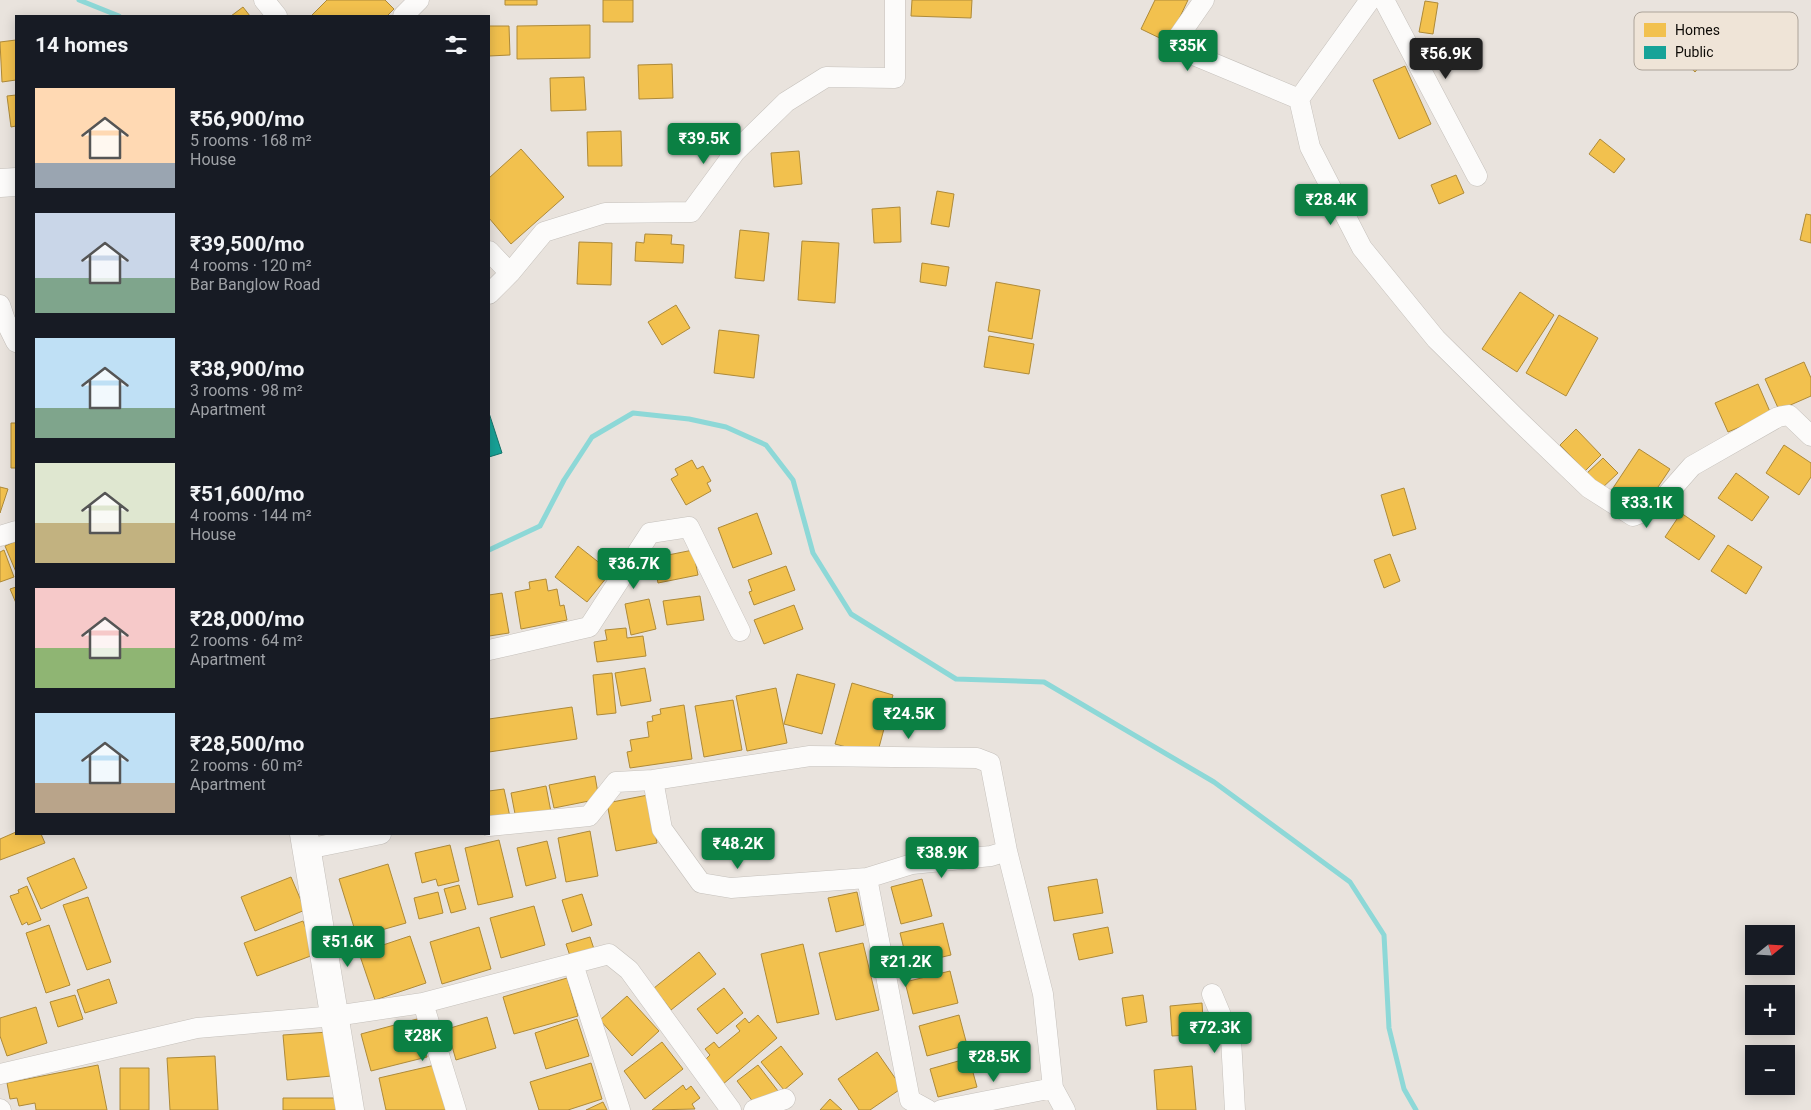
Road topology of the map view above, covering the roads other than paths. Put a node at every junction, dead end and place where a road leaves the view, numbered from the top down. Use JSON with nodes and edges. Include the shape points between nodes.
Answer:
{"nodes":[{"id":1,"x":264,"y":0,"type":"edge"},
{"id":2,"x":419,"y":0,"type":"edge"},
{"id":3,"x":895,"y":0,"type":"edge"},
{"id":4,"x":1204,"y":0,"type":"edge"},
{"id":5,"x":1370,"y":0,"type":"edge"},
{"id":6,"x":1384,"y":0,"type":"edge"},
{"id":7,"x":276,"y":15,"type":"edge"},
{"id":8,"x":404,"y":15,"type":"edge"},
{"id":9,"x":1298,"y":99,"type":"junction"},
{"id":10,"x":1477,"y":176,"type":"dead end"},
{"id":11,"x":15,"y":182,"type":"edge"},
{"id":12,"x":0,"y":183,"type":"edge"},
{"id":13,"x":490,"y":252,"type":"edge"},
{"id":14,"x":510,"y":273,"type":"junction"},
{"id":15,"x":490,"y":293,"type":"edge"},
{"id":16,"x":0,"y":305,"type":"edge"},
{"id":17,"x":15,"y":340,"type":"edge"},
{"id":18,"x":1811,"y":436,"type":"edge"},
{"id":19,"x":15,"y":531,"type":"edge"},
{"id":20,"x":0,"y":536,"type":"edge"},
{"id":21,"x":740,"y":632,"type":"dead end"},
{"id":22,"x":490,"y":650,"type":"edge"},
{"id":23,"x":653,"y":780,"type":"junction"},
{"id":24,"x":490,"y":826,"type":"edge"},
{"id":25,"x":370,"y":835,"type":"edge"},
{"id":26,"x":305,"y":841,"type":"edge"},
{"id":27,"x":1007,"y":851,"type":"junction"},
{"id":28,"x":867,"y":878,"type":"junction"},
{"id":29,"x":573,"y":964,"type":"junction"},
{"id":30,"x":1212,"y":994,"type":"dead end"},
{"id":31,"x":422,"y":1003,"type":"junction"},
{"id":32,"x":334,"y":1016,"type":"junction"},
{"id":33,"x":0,"y":1074,"type":"edge"},
{"id":34,"x":1054,"y":1088,"type":"junction"},
{"id":35,"x":784,"y":1099,"type":"dead end"},
{"id":36,"x":350,"y":1110,"type":"edge"},
{"id":37,"x":456,"y":1110,"type":"edge"},
{"id":38,"x":620,"y":1110,"type":"edge"},
{"id":39,"x":732,"y":1110,"type":"edge"},
{"id":40,"x":754,"y":1110,"type":"edge"},
{"id":41,"x":928,"y":1110,"type":"edge"},
{"id":42,"x":941,"y":1110,"type":"edge"},
{"id":43,"x":1065,"y":1110,"type":"edge"},
{"id":44,"x":1235,"y":1110,"type":"edge"}],
"edges":[{"from":1,"to":7,"type":"street"},
{"from":2,"to":8,"type":"street"},
{"from":3,"to":14,"type":"street","via":[[895,78],[826,77],[786,102],[735,152],[691,212],[605,213],[544,232]]},
{"from":4,"to":9,"type":"street","via":[[1172,46]]},
{"from":5,"to":9,"type":"street"},
{"from":6,"to":10,"type":"street"},
{"from":9,"to":18,"type":"street","via":[[1310,148],[1362,248],[1436,339],[1589,488],[1633,516],[1656,507],[1692,466],[1778,418],[1789,415]]},
{"from":11,"to":12,"type":"street"},
{"from":13,"to":14,"type":"street"},
{"from":14,"to":15,"type":"street"},
{"from":16,"to":17,"type":"street"},
{"from":19,"to":20,"type":"street"},
{"from":21,"to":22,"type":"street","via":[[689,527],[650,533],[589,627]]},
{"from":23,"to":24,"type":"street","via":[[616,782],[589,816]]},
{"from":23,"to":27,"type":"street","via":[[810,756],[977,758],[990,763]]},
{"from":23,"to":28,"type":"street","via":[[662,829],[701,883],[731,888]]},
{"from":25,"to":26,"type":"street"},
{"from":26,"to":32,"type":"street"},
{"from":27,"to":28,"type":"street","via":[[991,856],[912,864]]},
{"from":27,"to":34,"type":"street","via":[[1043,994]]},
{"from":28,"to":41,"type":"street","via":[[910,1100]]},
{"from":29,"to":31,"type":"street"},
{"from":29,"to":38,"type":"street"},
{"from":29,"to":39,"type":"street","via":[[609,954],[629,970]]},
{"from":30,"to":44,"type":"street","via":[[1231,1039]]},
{"from":31,"to":32,"type":"street"},
{"from":31,"to":37,"type":"street"},
{"from":32,"to":33,"type":"street","via":[[197,1028]]},
{"from":32,"to":36,"type":"street"},
{"from":34,"to":42,"type":"street"},
{"from":34,"to":43,"type":"street"},
{"from":35,"to":40,"type":"street"}]}
